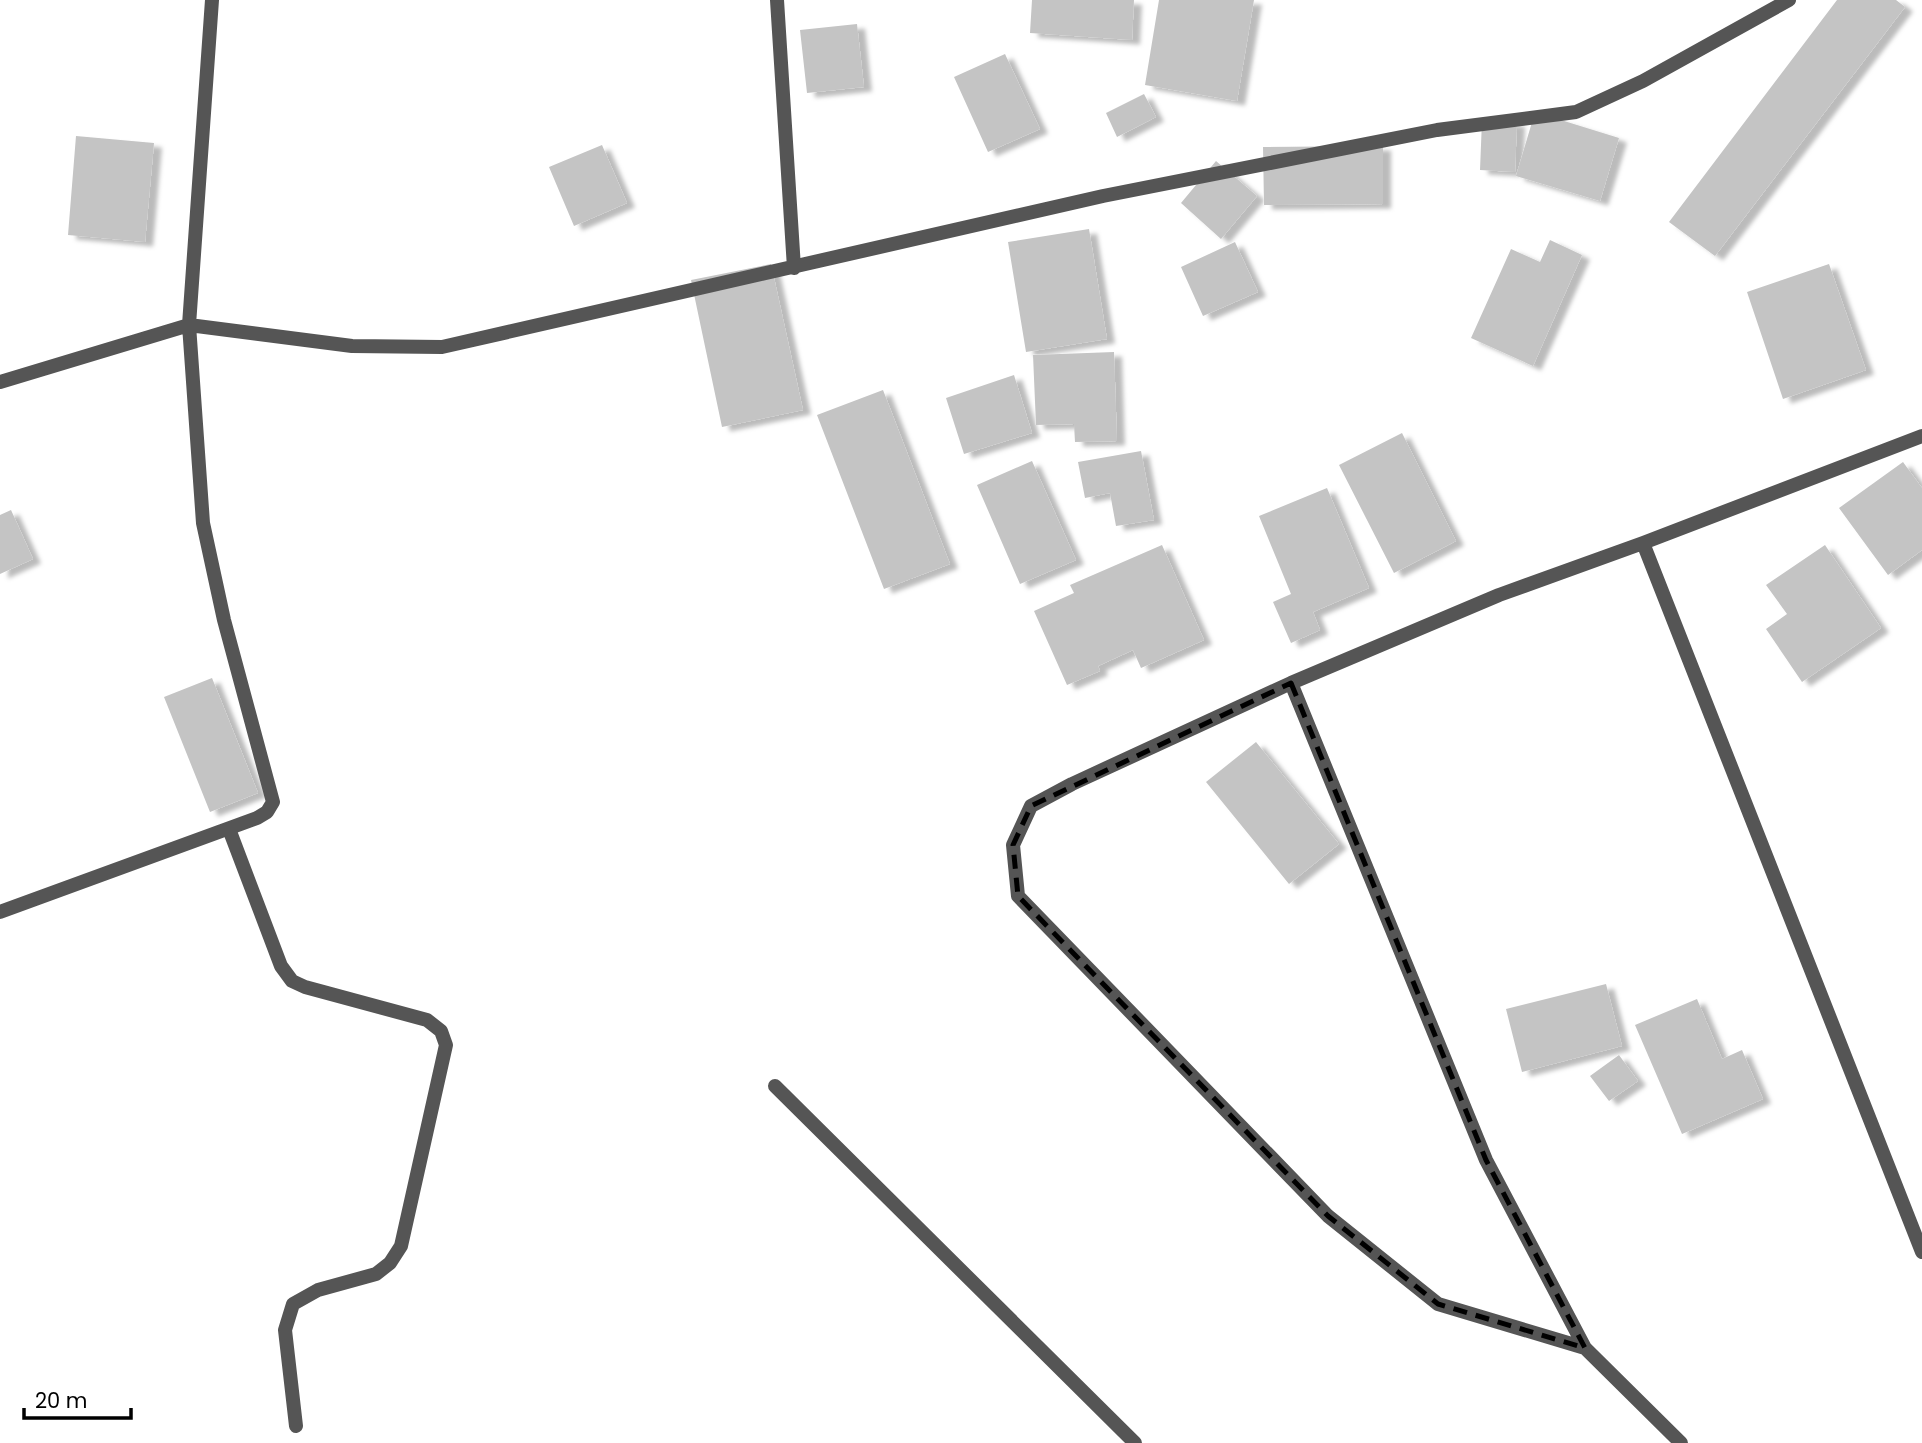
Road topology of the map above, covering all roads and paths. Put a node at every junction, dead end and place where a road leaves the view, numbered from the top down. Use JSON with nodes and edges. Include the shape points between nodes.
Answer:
{"nodes":[{"id":1,"x":212,"y":0,"type":"edge"},
{"id":2,"x":777,"y":0,"type":"edge"},
{"id":3,"x":1789,"y":0,"type":"edge"},
{"id":4,"x":794,"y":268,"type":"junction"},
{"id":5,"x":189,"y":325,"type":"junction"},
{"id":6,"x":0,"y":382,"type":"edge"},
{"id":7,"x":1922,"y":436,"type":"edge"},
{"id":8,"x":1643,"y":543,"type":"junction"},
{"id":9,"x":1291,"y":683,"type":"junction"},
{"id":10,"x":229,"y":829,"type":"junction"},
{"id":11,"x":0,"y":912,"type":"edge"},
{"id":12,"x":775,"y":1086,"type":"dead end"},
{"id":13,"x":1922,"y":1252,"type":"edge"},
{"id":14,"x":1585,"y":1348,"type":"junction"},
{"id":15,"x":296,"y":1426,"type":"dead end"},
{"id":16,"x":1135,"y":1443,"type":"edge"},
{"id":17,"x":1681,"y":1443,"type":"edge"}],
"edges":[{"from":1,"to":5,"type":"street"},
{"from":2,"to":4,"type":"street"},
{"from":3,"to":4,"type":"street","via":[[1643,81],[1576,112],[1437,130],[1218,173]]},
{"from":4,"to":5,"type":"street","via":[[442,347],[352,346]]},
{"from":5,"to":6,"type":"street"},
{"from":5,"to":10,"type":"street","via":[[203,523],[273,802],[267,812]]},
{"from":7,"to":8,"type":"street"},
{"from":8,"to":9,"type":"street","via":[[1499,595]]},
{"from":8,"to":13,"type":"street"},
{"from":9,"to":14,"type":"street","via":[[1486,1160]]},
{"from":9,"to":14,"type":"street","via":[[1031,806],[1013,845],[1018,896],[1328,1216],[1438,1304]]},
{"from":10,"to":11,"type":"street"},
{"from":10,"to":15,"type":"street","via":[[281,966],[292,981],[426,1020],[441,1031],[446,1045],[401,1246],[376,1274],[318,1290],[293,1304],[285,1330]]},
{"from":12,"to":16,"type":"street"},
{"from":14,"to":17,"type":"street"}]}
